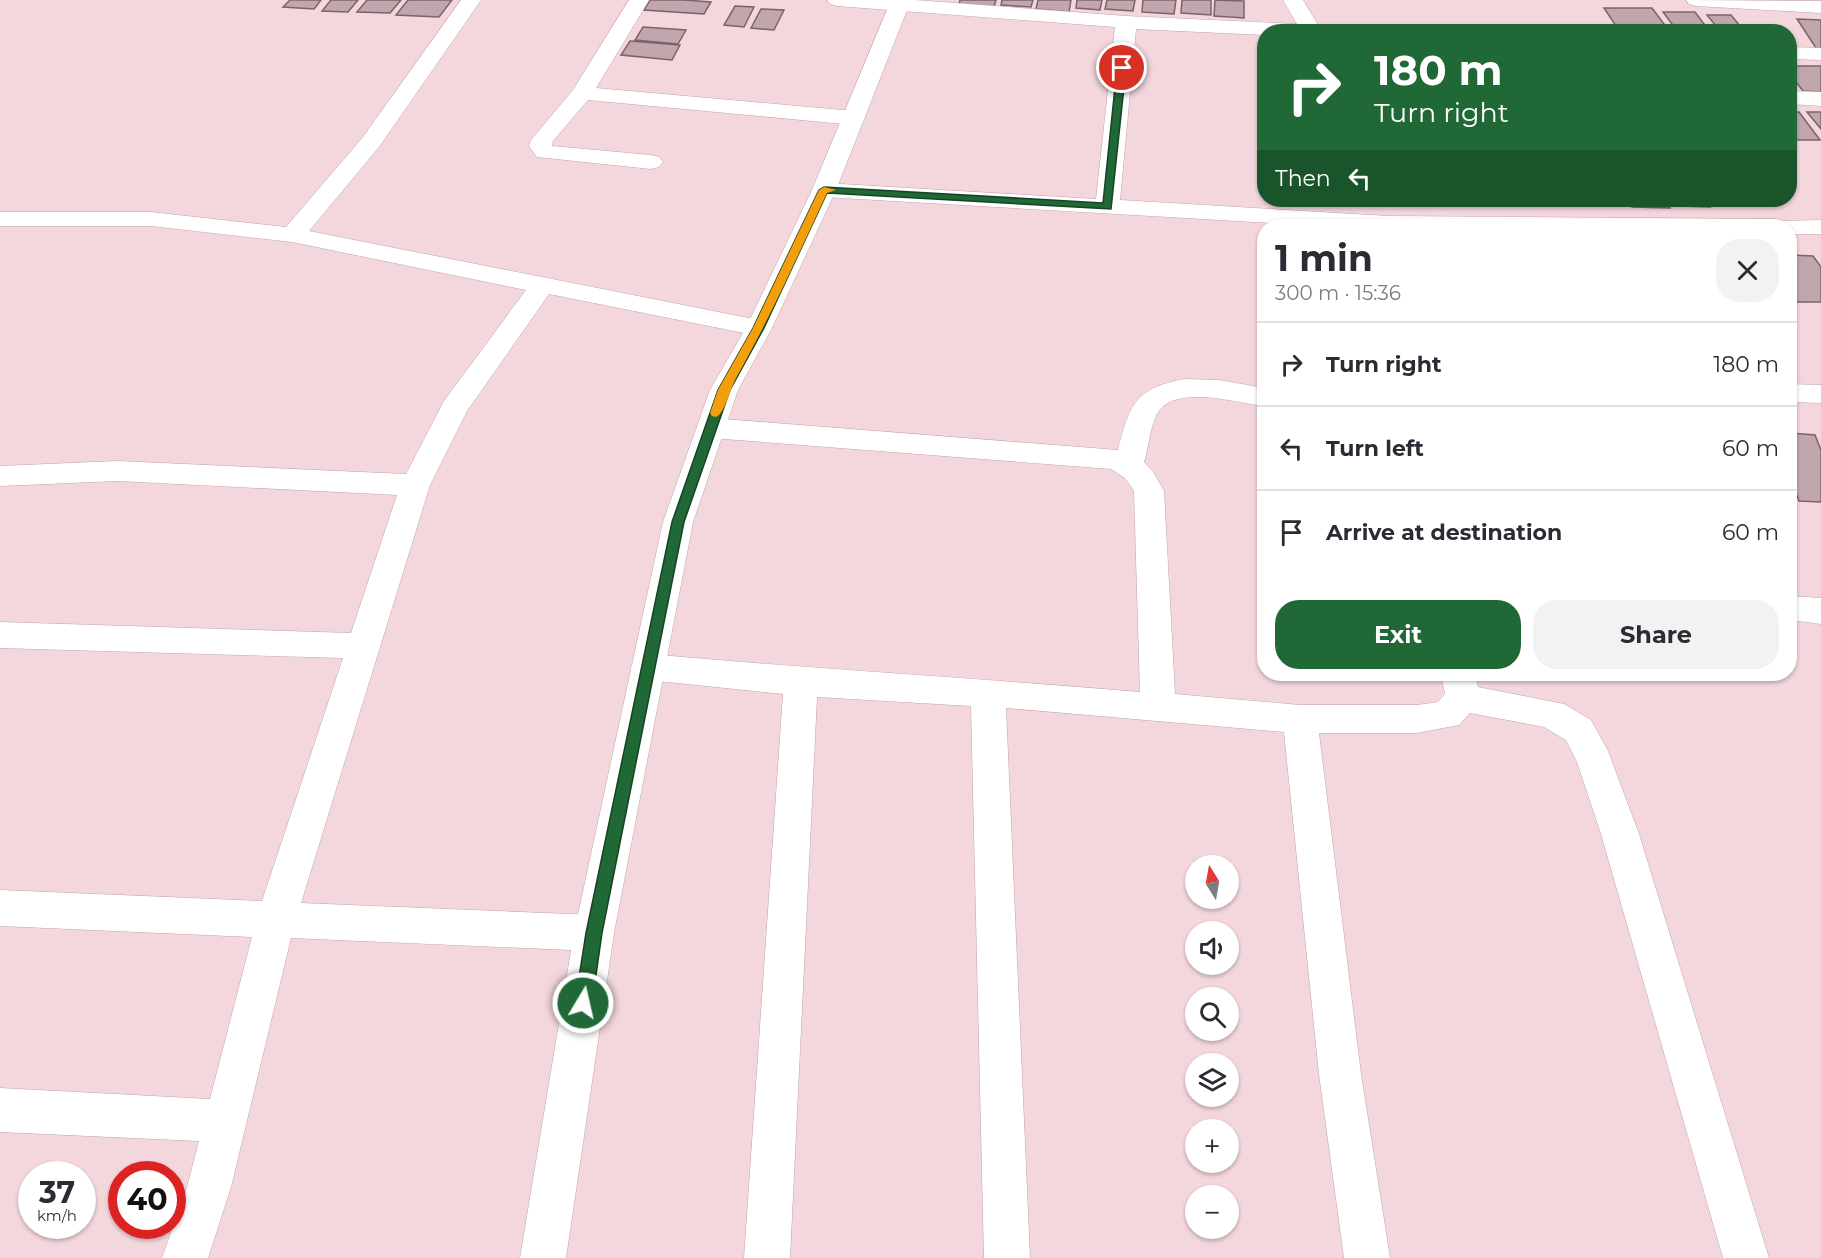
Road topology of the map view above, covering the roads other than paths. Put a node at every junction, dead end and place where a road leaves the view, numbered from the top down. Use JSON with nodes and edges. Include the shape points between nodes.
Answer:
{"nodes":[{"id":1,"x":471,"y":0,"type":"edge"},
{"id":2,"x":639,"y":0,"type":"edge"},
{"id":3,"x":837,"y":0,"type":"edge"},
{"id":4,"x":1293,"y":0,"type":"edge"},
{"id":5,"x":1696,"y":0,"type":"edge"},
{"id":6,"x":900,"y":3,"type":"edge"},
{"id":7,"x":1821,"y":7,"type":"edge"},
{"id":8,"x":1126,"y":22,"type":"junction"},
{"id":9,"x":1308,"y":24,"type":"edge"},
{"id":10,"x":1257,"y":28,"type":"edge"},
{"id":11,"x":1797,"y":53,"type":"edge"},
{"id":12,"x":1821,"y":54,"type":"edge"},
{"id":13,"x":582,"y":93,"type":"junction"},
{"id":14,"x":1797,"y":98,"type":"edge"},
{"id":15,"x":1821,"y":99,"type":"edge"},
{"id":16,"x":854,"y":118,"type":"junction"},
{"id":17,"x":651,"y":162,"type":"dead end"},
{"id":18,"x":824,"y":190,"type":"junction"},
{"id":19,"x":1107,"y":206,"type":"junction"},
{"id":20,"x":0,"y":219,"type":"edge"},
{"id":21,"x":1299,"y":219,"type":"edge"},
{"id":22,"x":1797,"y":227,"type":"edge"},
{"id":23,"x":1821,"y":227,"type":"edge"},
{"id":24,"x":292,"y":235,"type":"junction"},
{"id":25,"x":543,"y":285,"type":"junction"},
{"id":26,"x":759,"y":328,"type":"junction"},
{"id":27,"x":1797,"y":393,"type":"edge"},
{"id":28,"x":1821,"y":394,"type":"edge"},
{"id":29,"x":1257,"y":396,"type":"edge"},
{"id":30,"x":711,"y":428,"type":"junction"},
{"id":31,"x":1130,"y":464,"type":"junction"},
{"id":32,"x":0,"y":476,"type":"edge"},
{"id":33,"x":415,"y":485,"type":"junction"},
{"id":34,"x":1797,"y":609,"type":"edge"},
{"id":35,"x":1821,"y":611,"type":"edge"},
{"id":36,"x":0,"y":635,"type":"edge"},
{"id":37,"x":363,"y":646,"type":"junction"},
{"id":38,"x":648,"y":667,"type":"junction"},
{"id":39,"x":801,"y":682,"type":"junction"},
{"id":40,"x":1461,"y":686,"type":"edge"},
{"id":41,"x":988,"y":693,"type":"junction"},
{"id":42,"x":1158,"y":707,"type":"junction"},
{"id":43,"x":1300,"y":719,"type":"junction"},
{"id":44,"x":0,"y":908,"type":"edge"},
{"id":45,"x":276,"y":919,"type":"junction"},
{"id":46,"x":594,"y":933,"type":"junction"},
{"id":47,"x":0,"y":1110,"type":"edge"},
{"id":48,"x":225,"y":1121,"type":"junction"},
{"id":49,"x":185,"y":1258,"type":"edge"},
{"id":50,"x":543,"y":1258,"type":"edge"},
{"id":51,"x":767,"y":1258,"type":"edge"},
{"id":52,"x":1007,"y":1258,"type":"edge"},
{"id":53,"x":1367,"y":1258,"type":"edge"},
{"id":54,"x":1746,"y":1258,"type":"edge"}],
"edges":[{"from":1,"to":24,"type":"street","via":[[371,142]]},
{"from":2,"to":13,"type":"street"},
{"from":3,"to":6,"type":"street"},
{"from":4,"to":9,"type":"street"},
{"from":5,"to":7,"type":"street"},
{"from":6,"to":8,"type":"street"},
{"from":6,"to":16,"type":"street"},
{"from":8,"to":10,"type":"street"},
{"from":8,"to":19,"type":"street"},
{"from":11,"to":12,"type":"street"},
{"from":13,"to":16,"type":"street"},
{"from":13,"to":17,"type":"street","via":[[542,140],[540,146],[545,152]]},
{"from":14,"to":15,"type":"street"},
{"from":16,"to":18,"type":"street"},
{"from":18,"to":19,"type":"street"},
{"from":18,"to":26,"type":"street"},
{"from":19,"to":21,"type":"street"},
{"from":20,"to":24,"type":"street","via":[[151,219]]},
{"from":22,"to":23,"type":"street"},
{"from":24,"to":25,"type":"street"},
{"from":25,"to":26,"type":"street"},
{"from":25,"to":33,"type":"street","via":[[454,408]]},
{"from":26,"to":30,"type":"street","via":[[724,390]]},
{"from":27,"to":28,"type":"street"},
{"from":29,"to":31,"type":"street","via":[[1182,388],[1160,393],[1147,407]]},
{"from":30,"to":31,"type":"street","via":[[1115,459]]},
{"from":30,"to":38,"type":"street","via":[[678,522]]},
{"from":31,"to":42,"type":"street","via":[[1142,474],[1149,490]]},
{"from":32,"to":33,"type":"street","via":[[118,471]]},
{"from":33,"to":37,"type":"street"},
{"from":34,"to":35,"type":"street"},
{"from":36,"to":37,"type":"street"},
{"from":37,"to":45,"type":"street"},
{"from":38,"to":39,"type":"street"},
{"from":38,"to":46,"type":"street"},
{"from":39,"to":41,"type":"street"},
{"from":39,"to":51,"type":"street"},
{"from":40,"to":43,"type":"street","via":[[1447,715],[1417,719]]},
{"from":40,"to":54,"type":"street","via":[[1552,714],[1579,730],[1595,762]]},
{"from":41,"to":42,"type":"street"},
{"from":41,"to":52,"type":"street"},
{"from":42,"to":43,"type":"street"},
{"from":43,"to":53,"type":"street","via":[[1340,1074]]},
{"from":44,"to":45,"type":"street"},
{"from":45,"to":46,"type":"street"},
{"from":45,"to":48,"type":"street"},
{"from":46,"to":50,"type":"street"},
{"from":47,"to":48,"type":"street"},
{"from":48,"to":49,"type":"street","via":[[209,1187]]}]}
